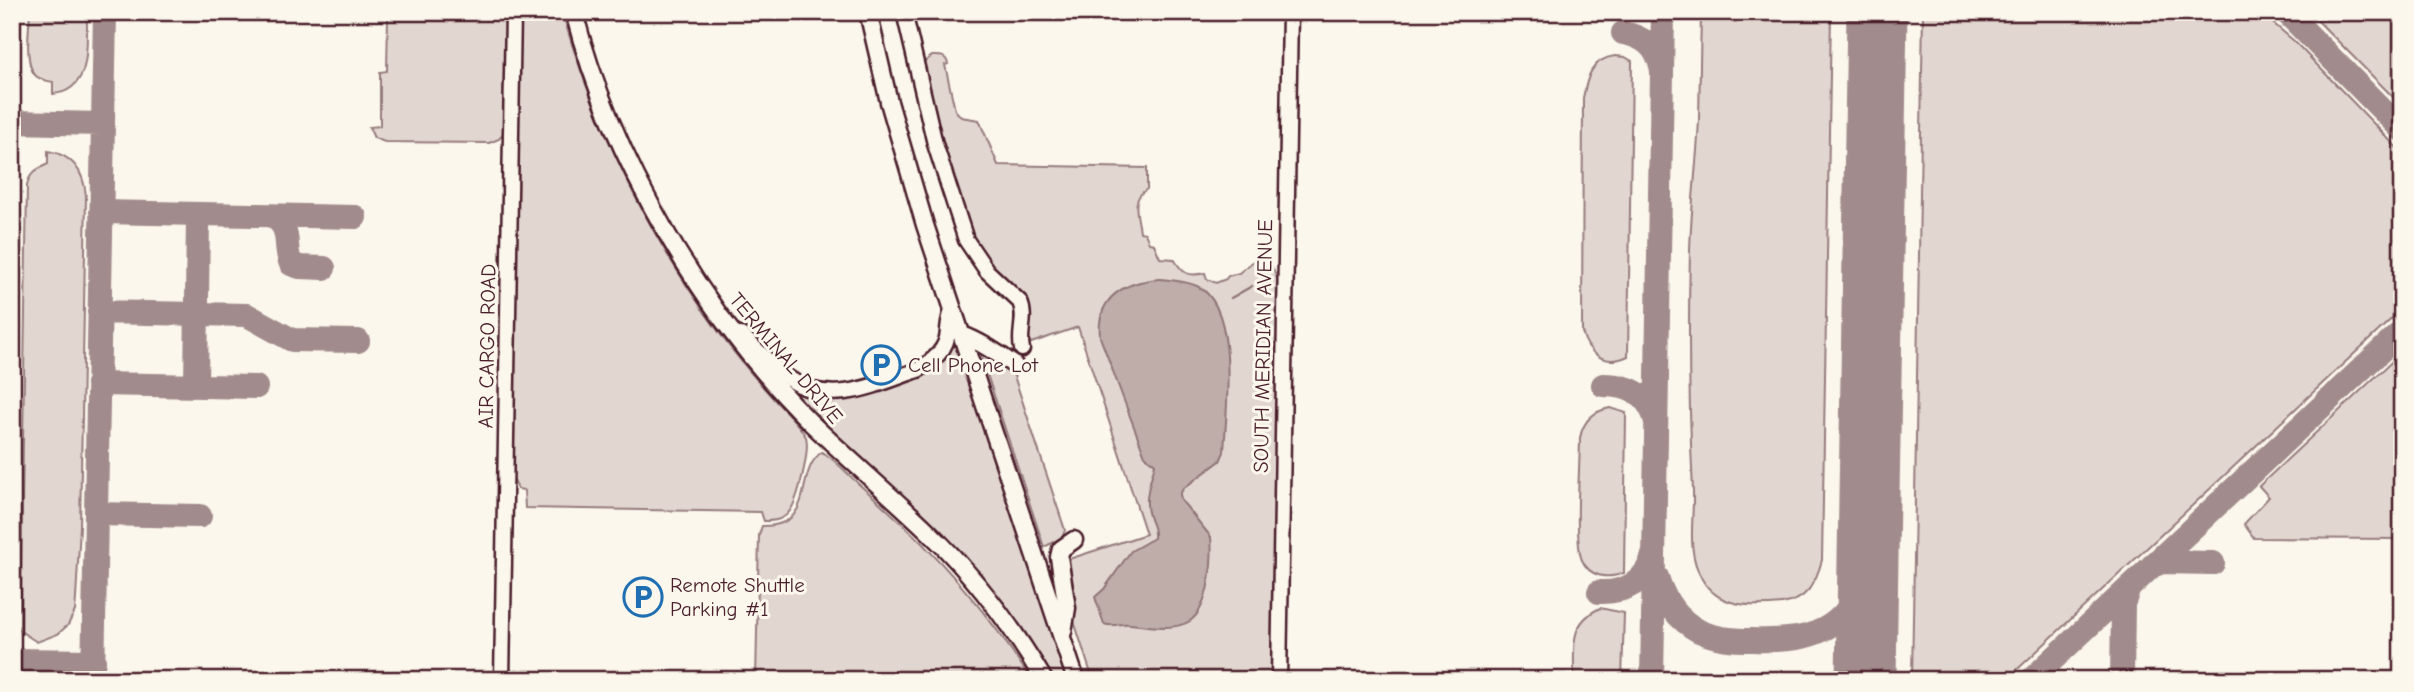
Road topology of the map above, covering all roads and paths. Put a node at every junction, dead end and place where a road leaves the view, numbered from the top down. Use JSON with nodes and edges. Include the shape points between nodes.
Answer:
{"nodes":[{"id":1,"x":513,"y":12,"type":"edge"},
{"id":2,"x":574,"y":12,"type":"edge"},
{"id":3,"x":868,"y":12,"type":"edge"},
{"id":4,"x":904,"y":12,"type":"edge"},
{"id":5,"x":1290,"y":12,"type":"edge"},
{"id":6,"x":953,"y":309,"type":"junction"},
{"id":7,"x":722,"y":318,"type":"junction"},
{"id":8,"x":962,"y":335,"type":"junction"},
{"id":9,"x":1022,"y":349,"type":"dead end"},
{"id":10,"x":1014,"y":365,"type":"dead end"},
{"id":11,"x":1074,"y":540,"type":"dead end"},
{"id":12,"x":1062,"y":638,"type":"junction"},
{"id":13,"x":502,"y":680,"type":"edge"},
{"id":14,"x":1044,"y":680,"type":"edge"},
{"id":15,"x":1076,"y":680,"type":"edge"},
{"id":16,"x":1279,"y":680,"type":"edge"}],
"edges":[{"from":1,"to":13,"type":"street","name":"AIR CARGO ROAD"},
{"from":2,"to":7,"type":"main road","name":"TERMINAL DRIVE","via":[[630,163],[665,232]]},
{"from":3,"to":6,"type":"main road","via":[[904,155]]},
{"from":4,"to":9,"type":"street","via":[[935,144],[960,222],[975,255],[1020,302]]},
{"from":5,"to":16,"type":"street","name":"SOUTH MERIDIAN AVENUE"},
{"from":6,"to":7,"type":"street","via":[[946,341],[937,356],[919,370],[852,393],[826,393],[790,380]]},
{"from":6,"to":8,"type":"main road"},
{"from":7,"to":14,"type":"main road","name":"TERMINAL DRIVE","via":[[808,420],[953,558]]},
{"from":8,"to":10,"type":"main road"},
{"from":8,"to":12,"type":"main road"},
{"from":11,"to":12,"type":"main road","via":[[1059,556],[1067,608]]},
{"from":12,"to":15,"type":"main road"}]}
